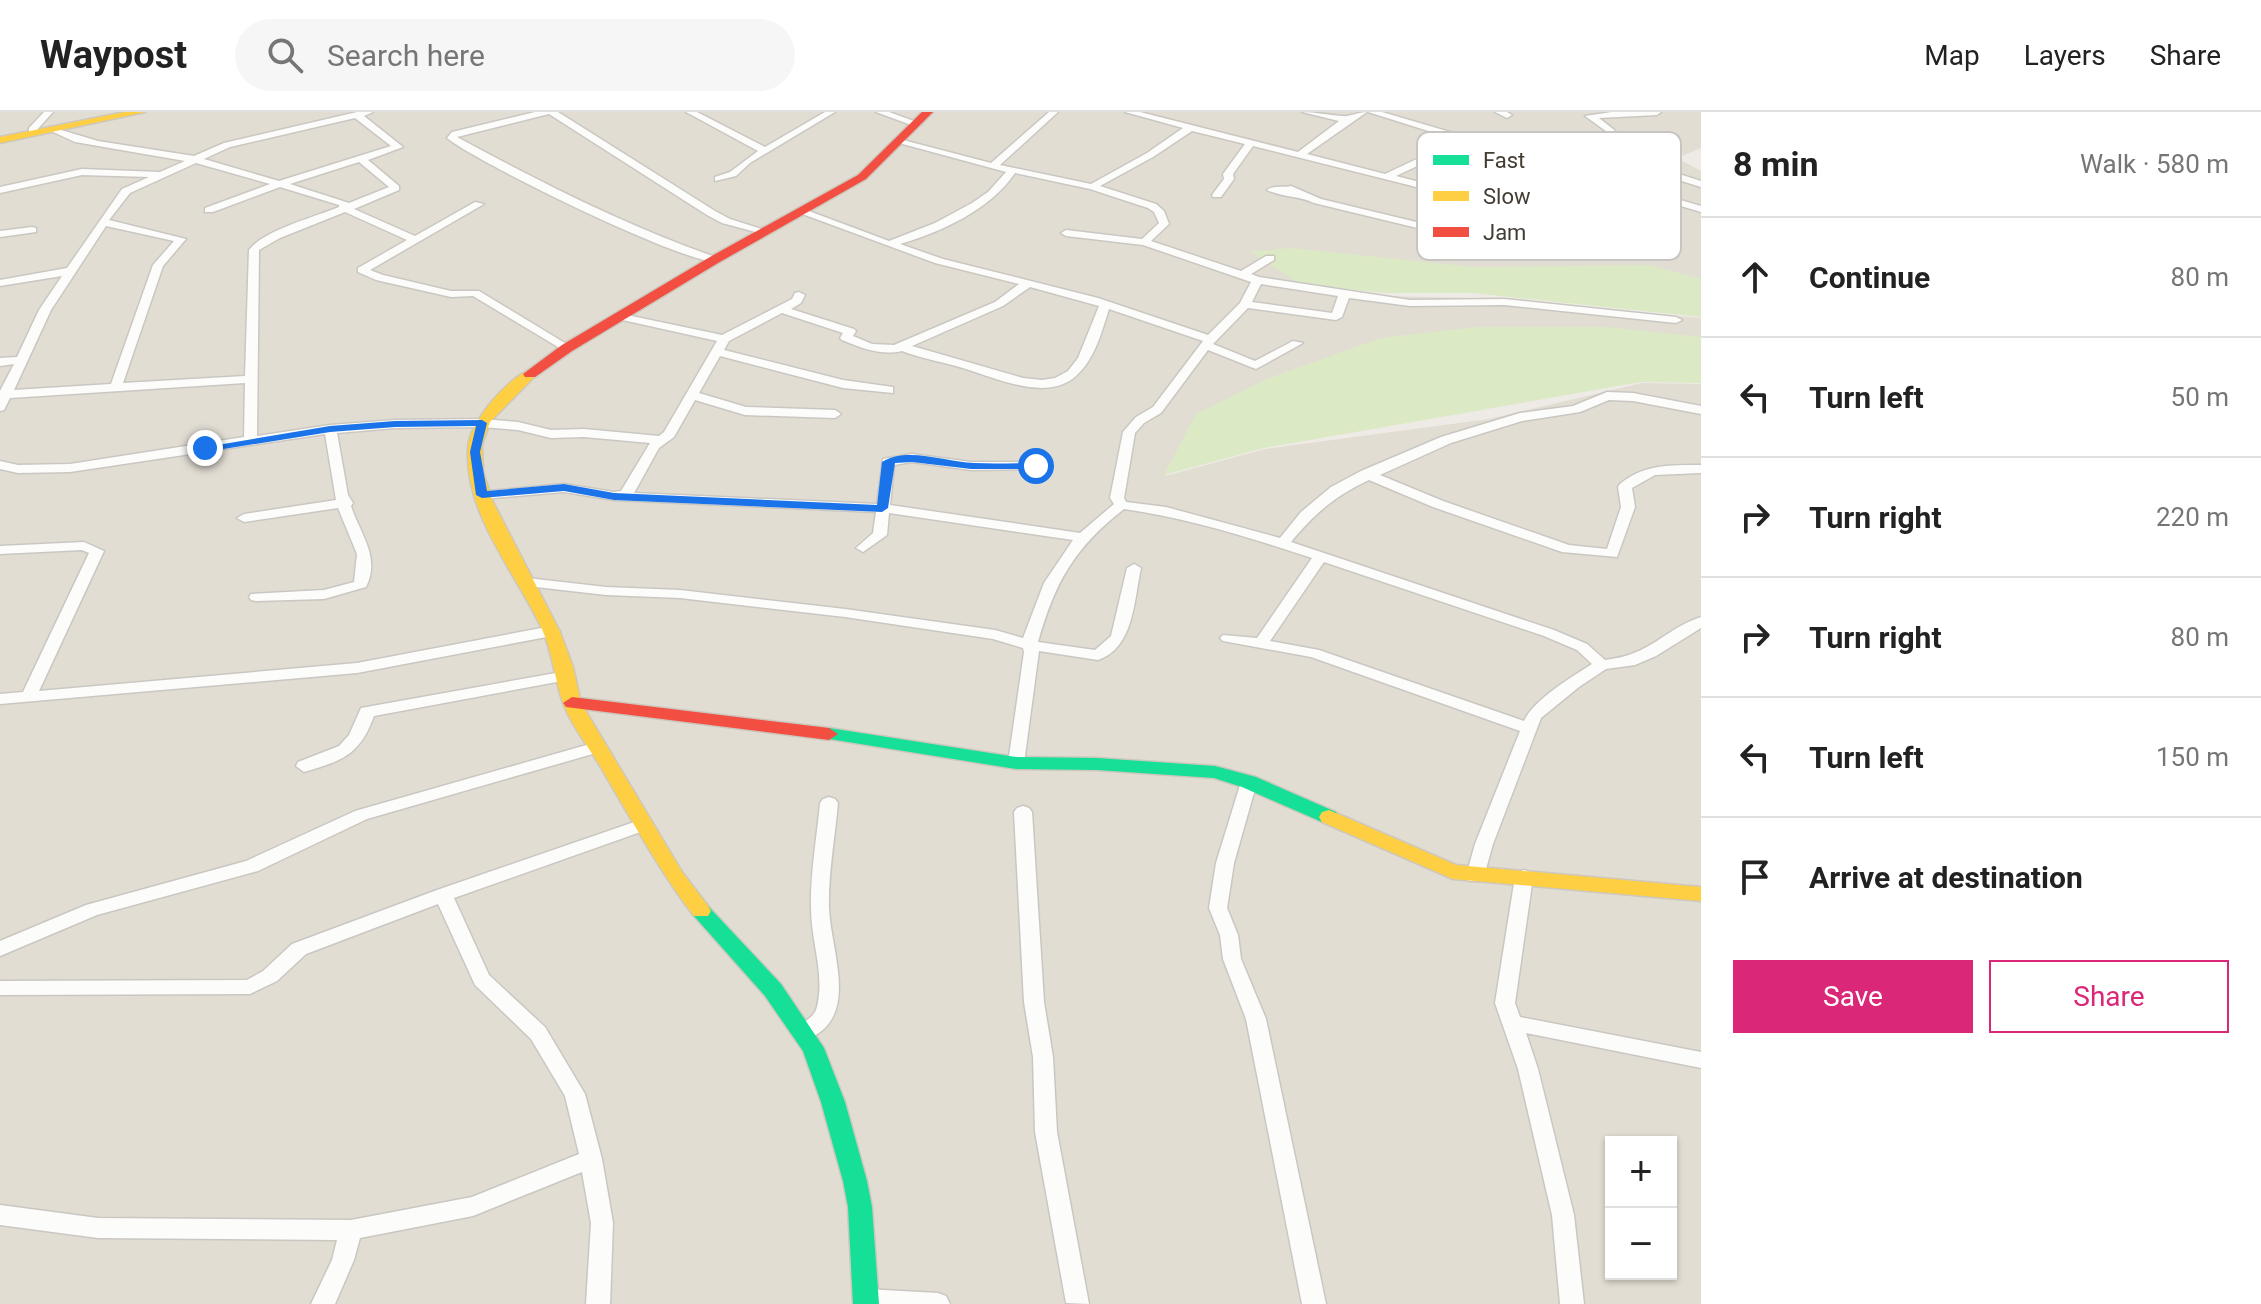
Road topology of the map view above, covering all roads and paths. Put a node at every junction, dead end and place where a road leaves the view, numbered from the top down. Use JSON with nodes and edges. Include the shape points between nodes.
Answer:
{"nodes":[{"id":1,"x":114,"y":112,"type":"edge"},
{"id":2,"x":140,"y":112,"type":"edge"},
{"id":3,"x":369,"y":112,"type":"edge"},
{"id":4,"x":549,"y":112,"type":"edge"},
{"id":5,"x":690,"y":112,"type":"edge"},
{"id":6,"x":831,"y":112,"type":"edge"},
{"id":7,"x":880,"y":112,"type":"edge"},
{"id":8,"x":1054,"y":112,"type":"edge"},
{"id":9,"x":1129,"y":112,"type":"edge"},
{"id":10,"x":1306,"y":112,"type":"edge"},
{"id":11,"x":1363,"y":112,"type":"edge"},
{"id":12,"x":1372,"y":112,"type":"edge"},
{"id":13,"x":1657,"y":112,"type":"edge"},
{"id":14,"x":357,"y":115,"type":"junction"},
{"id":15,"x":922,"y":118,"type":"edge"},
{"id":16,"x":52,"y":120,"type":"edge"},
{"id":17,"x":1347,"y":120,"type":"junction"},
{"id":18,"x":1190,"y":128,"type":"junction"},
{"id":19,"x":32,"y":130,"type":"junction"},
{"id":20,"x":1610,"y":131,"type":"dead end"},
{"id":21,"x":1434,"y":132,"type":"edge"},
{"id":22,"x":0,"y":138,"type":"edge"},
{"id":23,"x":902,"y":141,"type":"junction"},
{"id":24,"x":1251,"y":143,"type":"junction"},
{"id":25,"x":764,"y":150,"type":"junction"},
{"id":26,"x":1301,"y":154,"type":"junction"},
{"id":27,"x":360,"y":158,"type":"junction"},
{"id":28,"x":193,"y":159,"type":"junction"},
{"id":29,"x":1417,"y":162,"type":"edge"},
{"id":30,"x":1108,"y":164,"type":"dead end"},
{"id":31,"x":993,"y":166,"type":"junction"},
{"id":32,"x":1124,"y":168,"type":"junction"},
{"id":33,"x":1012,"y":170,"type":"junction"},
{"id":34,"x":162,"y":174,"type":"junction"},
{"id":35,"x":1388,"y":176,"type":"junction"},
{"id":36,"x":1681,"y":178,"type":"edge"},
{"id":37,"x":718,"y":179,"type":"dead end"},
{"id":38,"x":1417,"y":184,"type":"edge"},
{"id":39,"x":1701,"y":184,"type":"edge"},
{"id":40,"x":277,"y":185,"type":"junction"},
{"id":41,"x":1092,"y":187,"type":"junction"},
{"id":42,"x":0,"y":190,"type":"edge"},
{"id":43,"x":1272,"y":190,"type":"dead end"},
{"id":44,"x":1217,"y":195,"type":"dead end"},
{"id":45,"x":479,"y":204,"type":"dead end"},
{"id":46,"x":1681,"y":204,"type":"edge"},
{"id":47,"x":344,"y":208,"type":"junction"},
{"id":48,"x":1701,"y":209,"type":"edge"},
{"id":49,"x":209,"y":210,"type":"dead end"},
{"id":50,"x":802,"y":212,"type":"junction"},
{"id":51,"x":103,"y":222,"type":"junction"},
{"id":52,"x":1417,"y":225,"type":"edge"},
{"id":53,"x":32,"y":230,"type":"dead end"},
{"id":54,"x":763,"y":231,"type":"junction"},
{"id":55,"x":1066,"y":233,"type":"dead end"},
{"id":56,"x":0,"y":234,"type":"edge"},
{"id":57,"x":413,"y":239,"type":"junction"},
{"id":58,"x":1144,"y":242,"type":"junction"},
{"id":59,"x":889,"y":244,"type":"junction"},
{"id":60,"x":1270,"y":258,"type":"dead end"},
{"id":61,"x":714,"y":260,"type":"junction"},
{"id":62,"x":71,"y":271,"type":"junction"},
{"id":63,"x":1244,"y":274,"type":"junction"},
{"id":64,"x":1257,"y":280,"type":"junction"},
{"id":65,"x":0,"y":283,"type":"edge"},
{"id":66,"x":1027,"y":284,"type":"junction"},
{"id":67,"x":1345,"y":294,"type":"junction"},
{"id":68,"x":799,"y":295,"type":"dead end"},
{"id":69,"x":1245,"y":304,"type":"junction"},
{"id":70,"x":1105,"y":305,"type":"junction"},
{"id":71,"x":781,"y":309,"type":"junction"},
{"id":72,"x":622,"y":317,"type":"junction"},
{"id":73,"x":1676,"y":320,"type":"dead end"},
{"id":74,"x":724,"y":339,"type":"junction"},
{"id":75,"x":1208,"y":342,"type":"junction"},
{"id":76,"x":1297,"y":343,"type":"dead end"},
{"id":77,"x":904,"y":347,"type":"junction"},
{"id":78,"x":567,"y":348,"type":"junction"},
{"id":79,"x":715,"y":351,"type":"junction"},
{"id":80,"x":20,"y":360,"type":"junction"},
{"id":81,"x":0,"y":362,"type":"edge"},
{"id":82,"x":250,"y":379,"type":"junction"},
{"id":83,"x":115,"y":389,"type":"junction"},
{"id":84,"x":889,"y":390,"type":"dead end"},
{"id":85,"x":3,"y":395,"type":"edge"},
{"id":86,"x":692,"y":395,"type":"junction"},
{"id":87,"x":0,"y":407,"type":"edge"},
{"id":88,"x":1701,"y":410,"type":"edge"},
{"id":89,"x":835,"y":414,"type":"dead end"},
{"id":90,"x":482,"y":423,"type":"junction"},
{"id":91,"x":330,"y":429,"type":"junction"},
{"id":92,"x":660,"y":440,"type":"junction"},
{"id":93,"x":250,"y":441,"type":"junction"},
{"id":94,"x":0,"y":465,"type":"edge"},
{"id":95,"x":1036,"y":466,"type":"dead end"},
{"id":96,"x":1701,"y":469,"type":"edge"},
{"id":97,"x":1366,"y":474,"type":"junction"},
{"id":98,"x":482,"y":495,"type":"junction"},
{"id":99,"x":621,"y":496,"type":"junction"},
{"id":100,"x":346,"y":503,"type":"junction"},
{"id":101,"x":1121,"y":505,"type":"junction"},
{"id":102,"x":882,"y":508,"type":"junction"},
{"id":103,"x":244,"y":518,"type":"dead end"},
{"id":104,"x":1081,"y":537,"type":"junction"},
{"id":105,"x":1282,"y":544,"type":"junction"},
{"id":106,"x":863,"y":548,"type":"dead end"},
{"id":107,"x":0,"y":550,"type":"edge"},
{"id":108,"x":1321,"y":556,"type":"junction"},
{"id":109,"x":1134,"y":568,"type":"dead end"},
{"id":110,"x":527,"y":582,"type":"junction"},
{"id":111,"x":256,"y":597,"type":"dead end"},
{"id":112,"x":1701,"y":622,"type":"edge"},
{"id":113,"x":552,"y":631,"type":"junction"},
{"id":114,"x":1228,"y":638,"type":"dead end"},
{"id":115,"x":1261,"y":643,"type":"junction"},
{"id":116,"x":1029,"y":645,"type":"junction"},
{"id":117,"x":1602,"y":665,"type":"junction"},
{"id":118,"x":567,"y":676,"type":"junction"},
{"id":119,"x":28,"y":698,"type":"junction"},
{"id":120,"x":0,"y":699,"type":"edge"},
{"id":121,"x":572,"y":703,"type":"junction"},
{"id":122,"x":1531,"y":729,"type":"junction"},
{"id":123,"x":597,"y":747,"type":"junction"},
{"id":124,"x":1016,"y":763,"type":"junction"},
{"id":125,"x":304,"y":766,"type":"dead end"},
{"id":126,"x":1249,"y":782,"type":"junction"},
{"id":127,"x":829,"y":803,"type":"dead end"},
{"id":128,"x":1023,"y":812,"type":"dead end"},
{"id":129,"x":643,"y":825,"type":"junction"},
{"id":130,"x":1475,"y":876,"type":"junction"},
{"id":131,"x":1524,"y":877,"type":"junction"},
{"id":132,"x":1701,"y":894,"type":"edge"},
{"id":133,"x":443,"y":895,"type":"junction"},
{"id":134,"x":0,"y":949,"type":"edge"},
{"id":135,"x":0,"y":988,"type":"edge"},
{"id":136,"x":1512,"y":1023,"type":"junction"},
{"id":137,"x":803,"y":1033,"type":"junction"},
{"id":138,"x":1701,"y":1060,"type":"edge"},
{"id":139,"x":591,"y":1159,"type":"junction"},
{"id":140,"x":0,"y":1215,"type":"edge"},
{"id":141,"x":351,"y":1230,"type":"junction"},
{"id":142,"x":866,"y":1302,"type":"edge"},
{"id":143,"x":323,"y":1304,"type":"edge"},
{"id":144,"x":598,"y":1304,"type":"edge"},
{"id":145,"x":938,"y":1304,"type":"edge"},
{"id":146,"x":1066,"y":1304,"type":"edge"},
{"id":147,"x":1081,"y":1304,"type":"edge"},
{"id":148,"x":1314,"y":1304,"type":"edge"},
{"id":149,"x":1572,"y":1304,"type":"edge"}],
"edges":[{"from":1,"to":19,"type":"street"},
{"from":2,"to":16,"type":"street"},
{"from":3,"to":14,"type":"street"},
{"from":4,"to":54,"type":"street","via":[[711,213]]},
{"from":4,"to":61,"type":"street","via":[[452,138],[653,238]]},
{"from":5,"to":25,"type":"street"},
{"from":6,"to":25,"type":"street"},
{"from":7,"to":15,"type":"street"},
{"from":8,"to":31,"type":"street"},
{"from":9,"to":18,"type":"street"},
{"from":10,"to":17,"type":"street"},
{"from":11,"to":17,"type":"street"},
{"from":12,"to":21,"type":"street"},
{"from":13,"to":20,"type":"street","via":[[1590,116]]},
{"from":14,"to":27,"type":"street","via":[[398,147]]},
{"from":14,"to":28,"type":"street","via":[[227,145]]},
{"from":15,"to":23,"type":"street"},
{"from":16,"to":19,"type":"street"},
{"from":16,"to":22,"type":"street"},
{"from":16,"to":28,"type":"street","via":[[75,139]]},
{"from":17,"to":26,"type":"street"},
{"from":18,"to":24,"type":"street"},
{"from":18,"to":32,"type":"street"},
{"from":19,"to":22,"type":"street"},
{"from":23,"to":31,"type":"street"},
{"from":23,"to":50,"type":"street","via":[[862,177]]},
{"from":24,"to":26,"type":"street"},
{"from":24,"to":44,"type":"street"},
{"from":25,"to":37,"type":"street"},
{"from":26,"to":35,"type":"street"},
{"from":27,"to":40,"type":"street"},
{"from":27,"to":47,"type":"street","via":[[396,188]]},
{"from":28,"to":34,"type":"street"},
{"from":28,"to":40,"type":"street"},
{"from":29,"to":35,"type":"street"},
{"from":30,"to":32,"type":"street"},
{"from":31,"to":33,"type":"street"},
{"from":32,"to":41,"type":"street"},
{"from":33,"to":41,"type":"street"},
{"from":33,"to":59,"type":"street","via":[[997,189],[951,218]]},
{"from":34,"to":42,"type":"street","via":[[82,172]]},
{"from":34,"to":51,"type":"street","via":[[126,191]]},
{"from":35,"to":38,"type":"street"},
{"from":36,"to":39,"type":"street"},
{"from":40,"to":47,"type":"street","via":[[344,203]]},
{"from":40,"to":49,"type":"street"},
{"from":41,"to":58,"type":"street","via":[[1159,211],[1164,224]]},
{"from":43,"to":52,"type":"street"},
{"from":45,"to":57,"type":"street"},
{"from":46,"to":48,"type":"street"},
{"from":47,"to":57,"type":"street"},
{"from":47,"to":82,"type":"street","via":[[254,250]]},
{"from":50,"to":54,"type":"street"},
{"from":50,"to":59,"type":"street"},
{"from":51,"to":62,"type":"street"},
{"from":51,"to":83,"type":"street","via":[[181,239],[158,265]]},
{"from":53,"to":56,"type":"street"},
{"from":54,"to":61,"type":"street"},
{"from":55,"to":58,"type":"street"},
{"from":57,"to":78,"type":"street","via":[[362,270],[451,294],[475,293]]},
{"from":58,"to":63,"type":"street"},
{"from":59,"to":66,"type":"street"},
{"from":60,"to":63,"type":"street"},
{"from":61,"to":72,"type":"street"},
{"from":62,"to":65,"type":"street"},
{"from":62,"to":80,"type":"street"},
{"from":63,"to":64,"type":"street"},
{"from":64,"to":67,"type":"street"},
{"from":64,"to":69,"type":"street"},
{"from":66,"to":70,"type":"street"},
{"from":66,"to":77,"type":"street","via":[[999,304]]},
{"from":67,"to":69,"type":"street","via":[[1336,317]]},
{"from":67,"to":73,"type":"street","via":[[1410,303],[1504,302]]},
{"from":68,"to":71,"type":"street"},
{"from":69,"to":75,"type":"street"},
{"from":70,"to":75,"type":"street"},
{"from":70,"to":77,"type":"street","via":[[1082,362],[1070,375],[1048,385],[1001,377]]},
{"from":71,"to":74,"type":"street"},
{"from":71,"to":77,"type":"street","via":[[850,331],[846,338],[870,347]]},
{"from":72,"to":74,"type":"street"},
{"from":72,"to":78,"type":"street"},
{"from":74,"to":79,"type":"street"},
{"from":75,"to":76,"type":"street","via":[[1256,365]]},
{"from":75,"to":101,"type":"street","via":[[1157,410],[1129,432],[1117,498]]},
{"from":78,"to":90,"type":"street","via":[[530,374]]},
{"from":79,"to":84,"type":"street","via":[[843,384]]},
{"from":79,"to":86,"type":"street"},
{"from":80,"to":81,"type":"street"},
{"from":80,"to":85,"type":"street"},
{"from":82,"to":83,"type":"street"},
{"from":82,"to":93,"type":"street"},
{"from":83,"to":85,"type":"street"},
{"from":85,"to":87,"type":"street"},
{"from":86,"to":89,"type":"street","via":[[745,411]]},
{"from":86,"to":92,"type":"street"},
{"from":88,"to":97,"type":"street","via":[[1607,396],[1576,409],[1520,417],[1446,440]]},
{"from":90,"to":91,"type":"street"},
{"from":90,"to":92,"type":"street","via":[[551,434]]},
{"from":90,"to":98,"type":"street","via":[[475,452]]},
{"from":91,"to":93,"type":"street"},
{"from":91,"to":100,"type":"street"},
{"from":92,"to":99,"type":"street","via":[[630,491]]},
{"from":93,"to":94,"type":"street","via":[[70,468]]},
{"from":95,"to":102,"type":"street","via":[[894,460],[888,462]]},
{"from":96,"to":97,"type":"street","via":[[1652,470],[1632,480],[1625,487],[1628,507],[1612,554],[1567,549]]},
{"from":97,"to":105,"type":"street","via":[[1317,506]]},
{"from":98,"to":99,"type":"street","via":[[564,488]]},
{"from":98,"to":110,"type":"street","via":[[500,540]]},
{"from":99,"to":102,"type":"street"},
{"from":100,"to":103,"type":"street"},
{"from":100,"to":111,"type":"street","via":[[363,544],[361,584],[325,594]]},
{"from":101,"to":104,"type":"street"},
{"from":101,"to":105,"type":"street","via":[[1166,511]]},
{"from":102,"to":104,"type":"street"},
{"from":102,"to":106,"type":"street","via":[[880,535]]},
{"from":104,"to":116,"type":"street","via":[[1046,589]]},
{"from":105,"to":108,"type":"street"},
{"from":107,"to":119,"type":"street","via":[[84,546],[97,551]]},
{"from":108,"to":115,"type":"street"},
{"from":108,"to":117,"type":"street","via":[[1549,633],[1582,647]]},
{"from":109,"to":116,"type":"street","via":[[1118,638],[1098,655]]},
{"from":110,"to":113,"type":"street"},
{"from":110,"to":116,"type":"street","via":[[784,605],[995,635]]},
{"from":112,"to":117,"type":"street","via":[[1640,657]]},
{"from":113,"to":118,"type":"street"},
{"from":113,"to":119,"type":"street","via":[[357,668]]},
{"from":114,"to":115,"type":"street"},
{"from":115,"to":122,"type":"street","via":[[1314,653]]},
{"from":116,"to":124,"type":"street"},
{"from":117,"to":122,"type":"street","via":[[1534,716]]},
{"from":118,"to":121,"type":"street"},
{"from":118,"to":125,"type":"street","via":[[367,712],[358,739],[341,754]]},
{"from":119,"to":120,"type":"street"},
{"from":121,"to":123,"type":"street"},
{"from":121,"to":124,"type":"street","via":[[768,725]]},
{"from":122,"to":130,"type":"street"},
{"from":123,"to":129,"type":"street"},
{"from":123,"to":134,"type":"street","via":[[361,815],[252,866],[92,910]]},
{"from":124,"to":126,"type":"street","via":[[1215,772]]},
{"from":126,"to":130,"type":"street","via":[[1453,872]]},
{"from":126,"to":148,"type":"street","via":[[1218,908],[1256,1019]]},
{"from":127,"to":137,"type":"street","via":[[820,909],[830,971],[827,1010]]},
{"from":128,"to":147,"type":"street","via":[[1046,1132]]},
{"from":129,"to":133,"type":"street"},
{"from":129,"to":137,"type":"street","via":[[717,932],[773,990]]},
{"from":130,"to":131,"type":"street"},
{"from":131,"to":132,"type":"street"},
{"from":131,"to":136,"type":"street","via":[[1505,992]]},
{"from":133,"to":135,"type":"street","via":[[299,949],[250,987]]},
{"from":133,"to":139,"type":"street","via":[[482,980],[538,1033],[575,1094]]},
{"from":136,"to":138,"type":"street"},
{"from":136,"to":149,"type":"street","via":[[1563,1215]]},
{"from":137,"to":142,"type":"street","via":[[833,1102],[855,1181]]},
{"from":139,"to":141,"type":"street","via":[[473,1206]]},
{"from":139,"to":144,"type":"street","via":[[602,1223]]},
{"from":140,"to":141,"type":"street","via":[[98,1228]]},
{"from":141,"to":143,"type":"street"},
{"from":142,"to":145,"type":"street"},
{"from":146,"to":147,"type":"street"}]}
